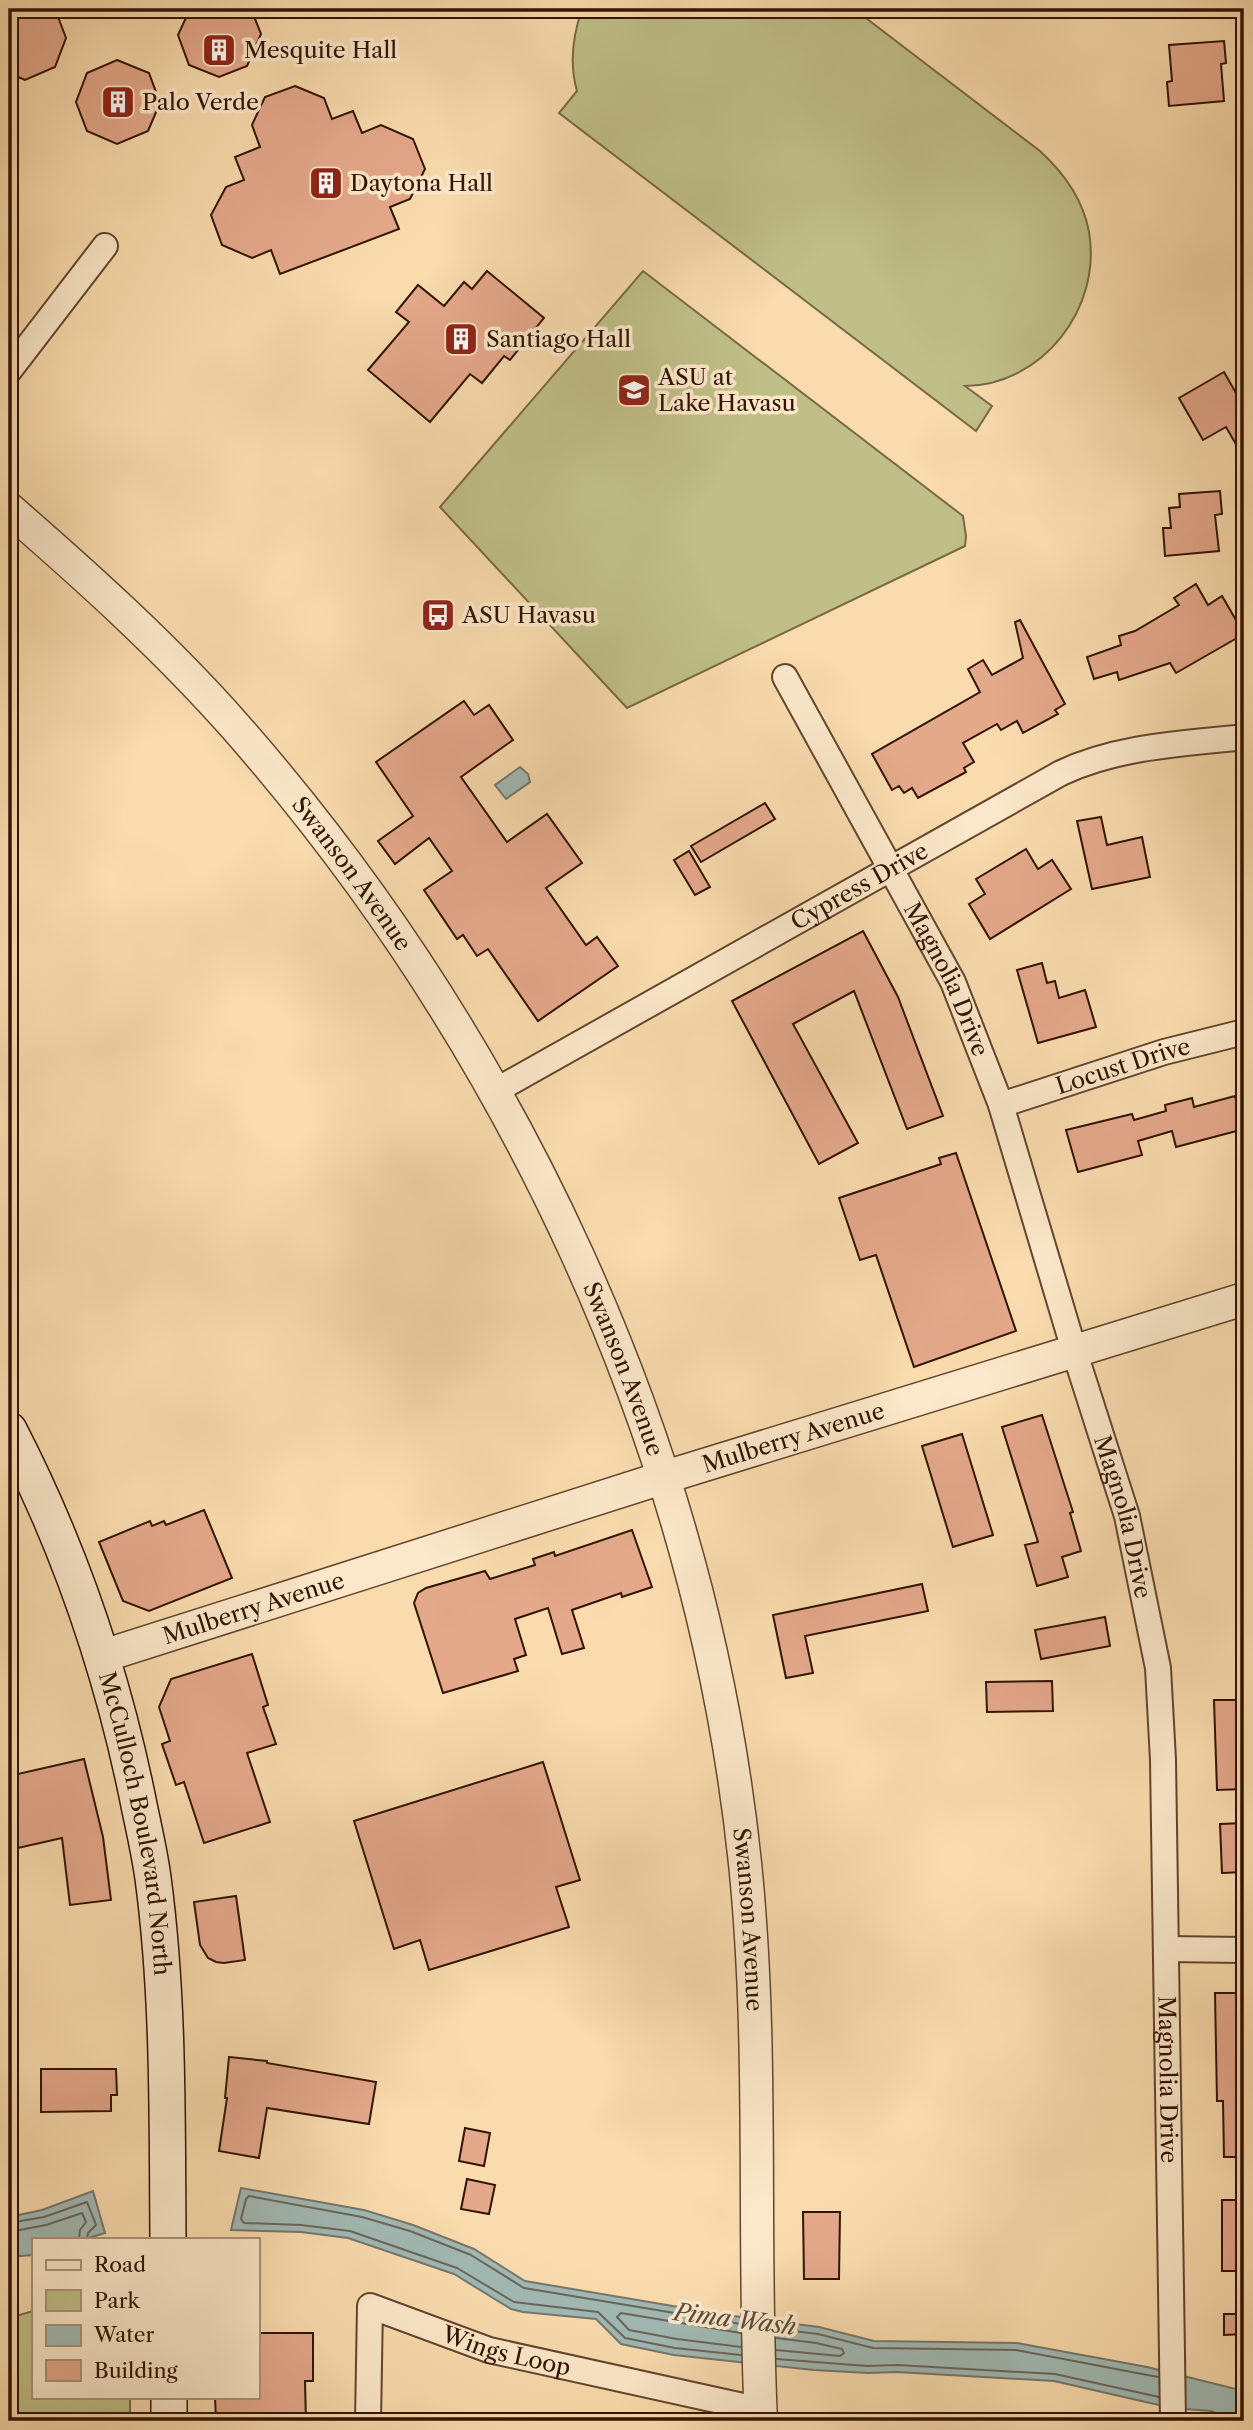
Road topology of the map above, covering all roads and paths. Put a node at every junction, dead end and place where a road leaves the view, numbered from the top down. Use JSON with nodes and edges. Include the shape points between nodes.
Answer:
{"nodes":[{"id":1,"x":105,"y":246,"type":"dead end"},
{"id":2,"x":9,"y":371,"type":"edge"},
{"id":3,"x":9,"y":509,"type":"edge"},
{"id":4,"x":785,"y":677,"type":"dead end"},
{"id":5,"x":1244,"y":737,"type":"edge"},
{"id":6,"x":889,"y":870,"type":"junction"},
{"id":7,"x":1244,"y":1032,"type":"edge"},
{"id":8,"x":495,"y":1091,"type":"junction"},
{"id":9,"x":1001,"y":1105,"type":"junction"},
{"id":10,"x":1244,"y":1299,"type":"edge"},
{"id":11,"x":1074,"y":1350,"type":"junction"},
{"id":12,"x":9,"y":1430,"type":"edge"},
{"id":13,"x":662,"y":1478,"type":"junction"},
{"id":14,"x":103,"y":1656,"type":"junction"},
{"id":15,"x":1167,"y":1949,"type":"junction"},
{"id":16,"x":1244,"y":1950,"type":"edge"},
{"id":17,"x":168,"y":2238,"type":"edge"},
{"id":18,"x":169,"y":2398,"type":"edge"},
{"id":19,"x":761,"y":2416,"type":"edge"},
{"id":20,"x":169,"y":2421,"type":"edge"},
{"id":21,"x":368,"y":2421,"type":"edge"},
{"id":22,"x":1173,"y":2421,"type":"edge"}],
"edges":[{"from":1,"to":2,"type":"street"},
{"from":3,"to":8,"type":"street","name":"Swanson Avenue","via":[[158,645],[299,802],[424,972]]},
{"from":4,"to":6,"type":"street","name":"Magnolia Drive"},
{"from":5,"to":6,"type":"street","name":"Cypress Drive","via":[[1127,751],[1081,764]]},
{"from":6,"to":8,"type":"street","name":"Cypress Drive"},
{"from":6,"to":9,"type":"street","name":"Magnolia Drive","via":[[953,982]]},
{"from":7,"to":9,"type":"street","name":"Locust Drive","via":[[1164,1052]]},
{"from":8,"to":13,"type":"street","name":"Swanson Avenue","via":[[576,1250],[617,1347]]},
{"from":9,"to":11,"type":"street","name":"Magnolia Drive"},
{"from":10,"to":11,"type":"street","name":"Mulberry Avenue"},
{"from":11,"to":13,"type":"street","name":"Mulberry Avenue"},
{"from":11,"to":15,"type":"street","name":"Magnolia Drive","via":[[1127,1516],[1158,1668]]},
{"from":12,"to":14,"type":"main road","name":"McCulloch Boulevard North","via":[[66,1557]]},
{"from":13,"to":14,"type":"street","name":"Mulberry Avenue"},
{"from":13,"to":19,"type":"street","name":"Swanson Avenue","via":[[709,1649],[744,1857],[757,2057]]},
{"from":14,"to":17,"type":"main road","name":"McCulloch Boulevard North","via":[[153,1877],[163,1981]]},
{"from":15,"to":16,"type":"street"},
{"from":15,"to":22,"type":"street","name":"Magnolia Drive"},
{"from":18,"to":20,"type":"main road"},
{"from":19,"to":21,"type":"street","name":"Wings Loop","via":[[489,2350],[370,2306]]}]}
